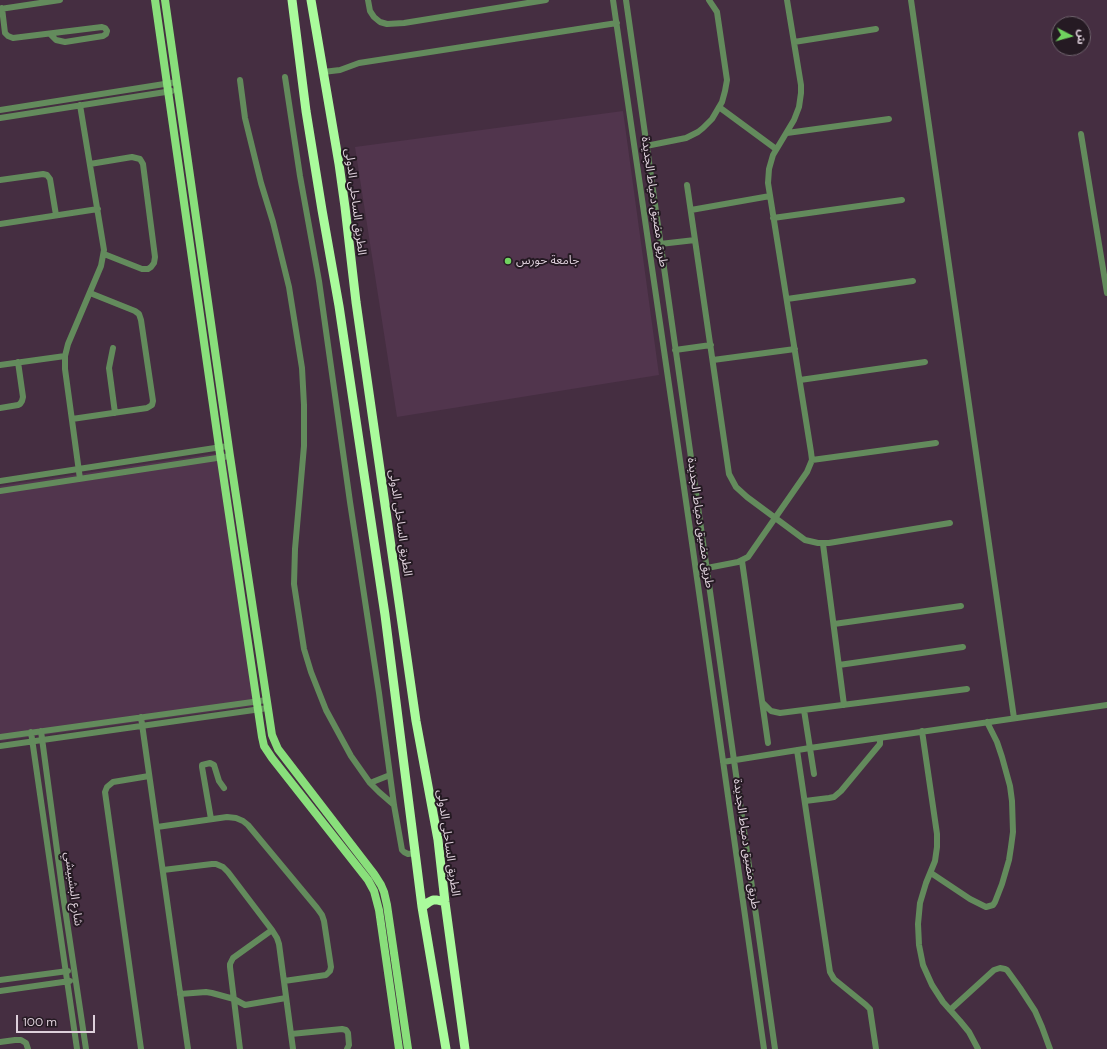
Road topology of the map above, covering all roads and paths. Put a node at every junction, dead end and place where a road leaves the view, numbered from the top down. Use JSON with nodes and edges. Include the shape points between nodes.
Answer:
{"nodes":[{"id":1,"x":60,"y":0,"type":"edge"},
{"id":2,"x":155,"y":0,"type":"edge"},
{"id":3,"x":165,"y":0,"type":"edge"},
{"id":4,"x":292,"y":0,"type":"edge"},
{"id":5,"x":311,"y":0,"type":"edge"},
{"id":6,"x":368,"y":0,"type":"edge"},
{"id":7,"x":546,"y":0,"type":"edge"},
{"id":8,"x":614,"y":0,"type":"edge"},
{"id":9,"x":626,"y":0,"type":"edge"},
{"id":10,"x":709,"y":0,"type":"edge"},
{"id":11,"x":787,"y":0,"type":"edge"},
{"id":12,"x":911,"y":0,"type":"edge"},
{"id":13,"x":51,"y":1,"type":"edge"},
{"id":14,"x":1,"y":9,"type":"edge"},
{"id":15,"x":617,"y":23,"type":"junction"},
{"id":16,"x":876,"y":29,"type":"dead end"},
{"id":17,"x":50,"y":34,"type":"junction"},
{"id":18,"x":794,"y":42,"type":"junction"},
{"id":19,"x":324,"y":72,"type":"junction"},
{"id":20,"x":285,"y":77,"type":"dead end"},
{"id":21,"x":240,"y":80,"type":"dead end"},
{"id":22,"x":178,"y":86,"type":"junction"},
{"id":23,"x":168,"y":87,"type":"junction"},
{"id":24,"x":639,"y":99,"type":"junction"},
{"id":25,"x":628,"y":101,"type":"junction"},
{"id":26,"x":80,"y":105,"type":"junction"},
{"id":27,"x":719,"y":107,"type":"junction"},
{"id":28,"x":0,"y":110,"type":"edge"},
{"id":29,"x":0,"y":118,"type":"edge"},
{"id":30,"x":888,"y":119,"type":"dead end"},
{"id":31,"x":787,"y":133,"type":"junction"},
{"id":32,"x":1081,"y":134,"type":"dead end"},
{"id":33,"x":646,"y":146,"type":"junction"},
{"id":34,"x":776,"y":149,"type":"junction"},
{"id":35,"x":90,"y":164,"type":"junction"},
{"id":36,"x":0,"y":180,"type":"edge"},
{"id":37,"x":687,"y":185,"type":"dead end"},
{"id":38,"x":770,"y":196,"type":"junction"},
{"id":39,"x":902,"y":200,"type":"dead end"},
{"id":40,"x":98,"y":209,"type":"junction"},
{"id":41,"x":691,"y":210,"type":"junction"},
{"id":42,"x":56,"y":216,"type":"junction"},
{"id":43,"x":773,"y":218,"type":"junction"},
{"id":44,"x":0,"y":224,"type":"edge"},
{"id":45,"x":695,"y":240,"type":"junction"},
{"id":46,"x":660,"y":244,"type":"junction"},
{"id":47,"x":104,"y":254,"type":"junction"},
{"id":48,"x":914,"y":281,"type":"dead end"},
{"id":49,"x":90,"y":293,"type":"junction"},
{"id":50,"x":1107,"y":294,"type":"edge"},
{"id":51,"x":787,"y":299,"type":"junction"},
{"id":52,"x":711,"y":345,"type":"junction"},
{"id":53,"x":113,"y":348,"type":"dead end"},
{"id":54,"x":795,"y":349,"type":"junction"},
{"id":55,"x":675,"y":350,"type":"junction"},
{"id":56,"x":65,"y":356,"type":"junction"},
{"id":57,"x":713,"y":360,"type":"junction"},
{"id":58,"x":18,"y":362,"type":"junction"},
{"id":59,"x":925,"y":362,"type":"dead end"},
{"id":60,"x":0,"y":365,"type":"edge"},
{"id":61,"x":800,"y":380,"type":"junction"},
{"id":62,"x":0,"y":408,"type":"edge"},
{"id":63,"x":115,"y":413,"type":"junction"},
{"id":64,"x":72,"y":420,"type":"junction"},
{"id":65,"x":936,"y":443,"type":"dead end"},
{"id":66,"x":228,"y":446,"type":"junction"},
{"id":67,"x":219,"y":447,"type":"junction"},
{"id":68,"x":230,"y":456,"type":"junction"},
{"id":69,"x":220,"y":457,"type":"junction"},
{"id":70,"x":812,"y":460,"type":"junction"},
{"id":71,"x":79,"y":469,"type":"junction"},
{"id":72,"x":80,"y":479,"type":"junction"},
{"id":73,"x":0,"y":481,"type":"edge"},
{"id":74,"x":0,"y":491,"type":"edge"},
{"id":75,"x":776,"y":518,"type":"junction"},
{"id":76,"x":700,"y":520,"type":"junction"},
{"id":77,"x":690,"y":522,"type":"junction"},
{"id":78,"x":950,"y":524,"type":"dead end"},
{"id":79,"x":823,"y":544,"type":"junction"},
{"id":80,"x":742,"y":561,"type":"junction"},
{"id":81,"x":707,"y":568,"type":"junction"},
{"id":82,"x":961,"y":606,"type":"dead end"},
{"id":83,"x":834,"y":624,"type":"junction"},
{"id":84,"x":963,"y":647,"type":"dead end"},
{"id":85,"x":839,"y":665,"type":"junction"},
{"id":86,"x":967,"y":689,"type":"dead end"},
{"id":87,"x":762,"y":703,"type":"junction"},
{"id":88,"x":268,"y":704,"type":"junction"},
{"id":89,"x":257,"y":705,"type":"junction"},
{"id":90,"x":844,"y":705,"type":"junction"},
{"id":91,"x":1107,"y":705,"type":"edge"},
{"id":92,"x":804,"y":710,"type":"junction"},
{"id":93,"x":141,"y":717,"type":"junction"},
{"id":94,"x":1014,"y":718,"type":"junction"},
{"id":95,"x":987,"y":722,"type":"junction"},
{"id":96,"x":142,"y":725,"type":"junction"},
{"id":97,"x":41,"y":731,"type":"junction"},
{"id":98,"x":922,"y":731,"type":"junction"},
{"id":99,"x":31,"y":732,"type":"junction"},
{"id":100,"x":0,"y":737,"type":"edge"},
{"id":101,"x":880,"y":738,"type":"junction"},
{"id":102,"x":42,"y":740,"type":"junction"},
{"id":103,"x":32,"y":741,"type":"junction"},
{"id":104,"x":768,"y":743,"type":"dead end"},
{"id":105,"x":0,"y":746,"type":"edge"},
{"id":106,"x":810,"y":748,"type":"junction"},
{"id":107,"x":797,"y":750,"type":"junction"},
{"id":108,"x":734,"y":760,"type":"junction"},
{"id":109,"x":723,"y":762,"type":"junction"},
{"id":110,"x":814,"y":774,"type":"dead end"},
{"id":111,"x":390,"y":775,"type":"junction"},
{"id":112,"x":149,"y":776,"type":"junction"},
{"id":113,"x":370,"y":783,"type":"junction"},
{"id":114,"x":224,"y":788,"type":"dead end"},
{"id":115,"x":49,"y":793,"type":"junction"},
{"id":116,"x":40,"y":794,"type":"junction"},
{"id":117,"x":805,"y":801,"type":"junction"},
{"id":118,"x":394,"y":805,"type":"junction"},
{"id":119,"x":211,"y":820,"type":"junction"},
{"id":120,"x":157,"y":827,"type":"junction"},
{"id":121,"x":416,"y":854,"type":"junction"},
{"id":122,"x":163,"y":870,"type":"junction"},
{"id":123,"x":930,"y":873,"type":"junction"},
{"id":124,"x":445,"y":902,"type":"junction"},
{"id":125,"x":422,"y":907,"type":"junction"},
{"id":126,"x":272,"y":930,"type":"junction"},
{"id":127,"x":763,"y":965,"type":"junction"},
{"id":128,"x":752,"y":968,"type":"junction"},
{"id":129,"x":74,"y":970,"type":"junction"},
{"id":130,"x":66,"y":971,"type":"junction"},
{"id":131,"x":0,"y":972,"type":"edge"},
{"id":132,"x":1,"y":980,"type":"edge"},
{"id":133,"x":75,"y":980,"type":"junction"},
{"id":134,"x":67,"y":981,"type":"junction"},
{"id":135,"x":284,"y":981,"type":"junction"},
{"id":136,"x":0,"y":991,"type":"edge"},
{"id":137,"x":180,"y":994,"type":"junction"},
{"id":138,"x":286,"y":998,"type":"junction"},
{"id":139,"x":234,"y":999,"type":"junction"},
{"id":140,"x":950,"y":1010,"type":"junction"},
{"id":141,"x":291,"y":1034,"type":"junction"},
{"id":142,"x":0,"y":1042,"type":"edge"},
{"id":143,"x":28,"y":1049,"type":"edge"},
{"id":144,"x":77,"y":1049,"type":"edge"},
{"id":145,"x":86,"y":1049,"type":"edge"},
{"id":146,"x":142,"y":1049,"type":"edge"},
{"id":147,"x":188,"y":1049,"type":"edge"},
{"id":148,"x":240,"y":1049,"type":"edge"},
{"id":149,"x":293,"y":1049,"type":"edge"},
{"id":150,"x":347,"y":1049,"type":"edge"},
{"id":151,"x":399,"y":1049,"type":"edge"},
{"id":152,"x":408,"y":1049,"type":"edge"},
{"id":153,"x":446,"y":1049,"type":"edge"},
{"id":154,"x":465,"y":1049,"type":"edge"},
{"id":155,"x":764,"y":1049,"type":"edge"},
{"id":156,"x":775,"y":1049,"type":"edge"},
{"id":157,"x":876,"y":1049,"type":"edge"},
{"id":158,"x":978,"y":1049,"type":"edge"},
{"id":159,"x":1050,"y":1049,"type":"edge"}],
"edges":[{"from":1,"to":13,"type":"street"},
{"from":2,"to":23,"type":"main road"},
{"from":3,"to":22,"type":"main road"},
{"from":4,"to":121,"type":"highway","via":[[306,111],[339,306],[378,570]]},
{"from":5,"to":19,"type":"highway","name":"الطريق الساحلى الدولى"},
{"from":6,"to":7,"type":"street","via":[[374,17],[387,24]]},
{"from":8,"to":15,"type":"street","name":"طريق مضيق دمياط الجديدة"},
{"from":9,"to":24,"type":"street","name":"طريق مضيق دمياط الجديدة"},
{"from":10,"to":27,"type":"street","via":[[716,12],[727,80]]},
{"from":11,"to":18,"type":"street"},
{"from":12,"to":94,"type":"street"},
{"from":13,"to":14,"type":"street"},
{"from":14,"to":17,"type":"street","via":[[5,30],[10,38]]},
{"from":15,"to":19,"type":"street","via":[[359,63],[340,70]]},
{"from":15,"to":25,"type":"street","name":"طريق مضيق دمياط الجديدة"},
{"from":16,"to":18,"type":"street"},
{"from":17,"to":17,"type":"street","via":[[102,27],[107,31],[103,36],[65,42],[56,40]]},
{"from":18,"to":31,"type":"street","via":[[801,92],[797,114]]},
{"from":19,"to":124,"type":"highway","name":"الطريق الساحلى الدولى","via":[[416,721],[435,824]]},
{"from":20,"to":111,"type":"street","via":[[319,281]]},
{"from":21,"to":113,"type":"street","via":[[244,118],[289,287],[302,368],[304,446],[294,584],[304,649],[326,710],[351,756]]},
{"from":22,"to":23,"type":"street"},
{"from":22,"to":66,"type":"main road"},
{"from":23,"to":26,"type":"street"},
{"from":23,"to":28,"type":"street"},
{"from":23,"to":67,"type":"main road"},
{"from":24,"to":25,"type":"street"},
{"from":24,"to":33,"type":"street","name":"طريق مضيق دمياط الجديدة"},
{"from":25,"to":77,"type":"street","name":"طريق مضيق دمياط الجديدة"},
{"from":26,"to":29,"type":"street"},
{"from":26,"to":35,"type":"street"},
{"from":27,"to":33,"type":"street","via":[[708,124],[692,135]]},
{"from":27,"to":34,"type":"street"},
{"from":30,"to":31,"type":"street"},
{"from":31,"to":34,"type":"street"},
{"from":32,"to":50,"type":"street"},
{"from":33,"to":46,"type":"street","name":"طريق مضيق دمياط الجديدة"},
{"from":34,"to":38,"type":"street","via":[[769,169]]},
{"from":35,"to":40,"type":"street"},
{"from":35,"to":47,"type":"street","via":[[132,156],[140,159],[143,164],[154,263],[148,269],[142,269]]},
{"from":36,"to":42,"type":"street","via":[[47,175],[50,179]]},
{"from":37,"to":41,"type":"street"},
{"from":38,"to":41,"type":"street"},
{"from":38,"to":43,"type":"street"},
{"from":39,"to":43,"type":"street"},
{"from":40,"to":42,"type":"street"},
{"from":40,"to":47,"type":"street"},
{"from":41,"to":45,"type":"street"},
{"from":42,"to":44,"type":"street"},
{"from":43,"to":51,"type":"street"},
{"from":45,"to":46,"type":"street"},
{"from":45,"to":52,"type":"street"},
{"from":46,"to":55,"type":"street","name":"طريق مضيق دمياط الجديدة"},
{"from":47,"to":49,"type":"street"},
{"from":48,"to":51,"type":"street"},
{"from":49,"to":56,"type":"street"},
{"from":49,"to":63,"type":"street","via":[[135,311],[141,320],[152,403],[147,408]]},
{"from":51,"to":54,"type":"street"},
{"from":52,"to":55,"type":"street"},
{"from":52,"to":57,"type":"street"},
{"from":53,"to":63,"type":"street","via":[[109,368]]},
{"from":54,"to":57,"type":"street"},
{"from":54,"to":61,"type":"street"},
{"from":55,"to":76,"type":"street","name":"طريق مضيق دمياط الجديدة"},
{"from":56,"to":58,"type":"street"},
{"from":56,"to":64,"type":"street"},
{"from":57,"to":75,"type":"street","via":[[729,474],[743,494]]},
{"from":58,"to":60,"type":"street"},
{"from":58,"to":62,"type":"street","via":[[22,401],[18,405]]},
{"from":59,"to":61,"type":"street"},
{"from":61,"to":70,"type":"street"},
{"from":63,"to":64,"type":"street"},
{"from":64,"to":71,"type":"street"},
{"from":65,"to":70,"type":"street"},
{"from":66,"to":67,"type":"street"},
{"from":66,"to":68,"type":"main road"},
{"from":67,"to":69,"type":"main road"},
{"from":67,"to":71,"type":"street"},
{"from":68,"to":69,"type":"street"},
{"from":68,"to":88,"type":"main road"},
{"from":69,"to":72,"type":"street"},
{"from":69,"to":89,"type":"main road"},
{"from":70,"to":75,"type":"street","via":[[807,472]]},
{"from":71,"to":72,"type":"street"},
{"from":71,"to":73,"type":"street"},
{"from":72,"to":74,"type":"street"},
{"from":75,"to":79,"type":"street","via":[[805,540]]},
{"from":75,"to":80,"type":"street","via":[[751,554]]},
{"from":76,"to":77,"type":"street"},
{"from":76,"to":81,"type":"street","name":"طريق مضيق دمياط الجديدة"},
{"from":77,"to":109,"type":"street","name":"طريق مضيق دمياط الجديدة"},
{"from":78,"to":79,"type":"street"},
{"from":79,"to":83,"type":"street"},
{"from":80,"to":81,"type":"street"},
{"from":80,"to":87,"type":"street"},
{"from":81,"to":108,"type":"street","name":"طريق مضيق دمياط الجديدة"},
{"from":82,"to":83,"type":"street"},
{"from":83,"to":85,"type":"street"},
{"from":84,"to":85,"type":"street"},
{"from":85,"to":90,"type":"street"},
{"from":86,"to":90,"type":"street"},
{"from":87,"to":92,"type":"street","via":[[777,713]]},
{"from":87,"to":104,"type":"street"},
{"from":88,"to":89,"type":"street"},
{"from":88,"to":152,"type":"main road","via":[[272,734],[278,749],[374,874],[384,892]]},
{"from":89,"to":93,"type":"street"},
{"from":89,"to":96,"type":"street"},
{"from":89,"to":151,"type":"main road","via":[[264,746],[269,755],[374,890]]},
{"from":90,"to":92,"type":"street"},
{"from":91,"to":94,"type":"street"},
{"from":92,"to":106,"type":"street"},
{"from":93,"to":96,"type":"street"},
{"from":93,"to":97,"type":"street"},
{"from":94,"to":95,"type":"street"},
{"from":95,"to":98,"type":"street"},
{"from":95,"to":123,"type":"street","via":[[1002,757],[1012,802],[1013,832],[1008,866],[1002,884],[993,905],[986,907]]},
{"from":96,"to":102,"type":"street"},
{"from":96,"to":112,"type":"street"},
{"from":97,"to":99,"type":"street"},
{"from":97,"to":102,"type":"street","name":"شارع البشبيشي"},
{"from":98,"to":101,"type":"street"},
{"from":98,"to":123,"type":"street","via":[[937,840],[935,861]]},
{"from":99,"to":100,"type":"street"},
{"from":99,"to":103,"type":"street","name":"شارع البشبيشي"},
{"from":101,"to":106,"type":"street"},
{"from":101,"to":117,"type":"street","via":[[880,744],[834,797]]},
{"from":102,"to":103,"type":"street"},
{"from":102,"to":115,"type":"street","name":"شارع البشبيشي"},
{"from":103,"to":105,"type":"street"},
{"from":103,"to":116,"type":"street","name":"شارع البشبيشي"},
{"from":106,"to":107,"type":"street"},
{"from":106,"to":110,"type":"street"},
{"from":107,"to":108,"type":"street"},
{"from":107,"to":117,"type":"street"},
{"from":108,"to":109,"type":"street"},
{"from":108,"to":127,"type":"street","name":"طريق مضيق دمياط الجديدة"},
{"from":109,"to":128,"type":"street","name":"طريق مضيق دمياط الجديدة"},
{"from":111,"to":113,"type":"street"},
{"from":111,"to":118,"type":"street"},
{"from":112,"to":120,"type":"street"},
{"from":112,"to":146,"type":"street","via":[[113,782],[108,785],[105,792]]},
{"from":113,"to":118,"type":"street"},
{"from":114,"to":119,"type":"street","via":[[214,764],[202,765]]},
{"from":115,"to":116,"type":"street"},
{"from":115,"to":129,"type":"street","name":"شارع البشبيشي"},
{"from":116,"to":130,"type":"street","name":"شارع البشبيشي"},
{"from":117,"to":157,"type":"street","via":[[830,972],[834,979],[870,1009]]},
{"from":118,"to":121,"type":"street","via":[[402,850],[408,854]]},
{"from":119,"to":120,"type":"street"},
{"from":119,"to":135,"type":"street","via":[[230,817],[246,823],[322,915],[330,971],[323,976]]},
{"from":120,"to":122,"type":"street"},
{"from":121,"to":125,"type":"highway"},
{"from":122,"to":126,"type":"street","via":[[212,864],[223,867]]},
{"from":122,"to":137,"type":"street"},
{"from":123,"to":140,"type":"street","via":[[919,909],[919,945],[929,980]]},
{"from":124,"to":125,"type":"highway","via":[[433,900]]},
{"from":124,"to":154,"type":"highway","name":"الطريق الساحلى الدولى"},
{"from":125,"to":153,"type":"highway"},
{"from":126,"to":135,"type":"street","via":[[278,941]]},
{"from":126,"to":139,"type":"street","via":[[232,960],[230,967]]},
{"from":127,"to":128,"type":"street"},
{"from":127,"to":156,"type":"street","name":"طريق مضيق دمياط الجديدة"},
{"from":128,"to":155,"type":"street","name":"طريق مضيق دمياط الجديدة"},
{"from":129,"to":130,"type":"street"},
{"from":129,"to":133,"type":"street","name":"شارع البشبيشي"},
{"from":130,"to":132,"type":"street"},
{"from":130,"to":134,"type":"street","name":"شارع البشبيشي"},
{"from":131,"to":132,"type":"street"},
{"from":133,"to":134,"type":"street"},
{"from":133,"to":145,"type":"street","name":"شارع البشبيشي"},
{"from":134,"to":136,"type":"street"},
{"from":134,"to":144,"type":"street","name":"شارع البشبيشي"},
{"from":135,"to":138,"type":"street"},
{"from":137,"to":139,"type":"street","via":[[206,992]]},
{"from":137,"to":147,"type":"street"},
{"from":138,"to":139,"type":"street","via":[[245,1004]]},
{"from":138,"to":141,"type":"street"},
{"from":139,"to":148,"type":"street"},
{"from":140,"to":158,"type":"street","via":[[969,1032]]},
{"from":140,"to":159,"type":"street","via":[[994,970],[1005,969],[1035,1011]]},
{"from":141,"to":149,"type":"street"},
{"from":141,"to":150,"type":"street","via":[[342,1028],[348,1033]]},
{"from":142,"to":143,"type":"street","via":[[21,1040],[26,1043]]}]}
